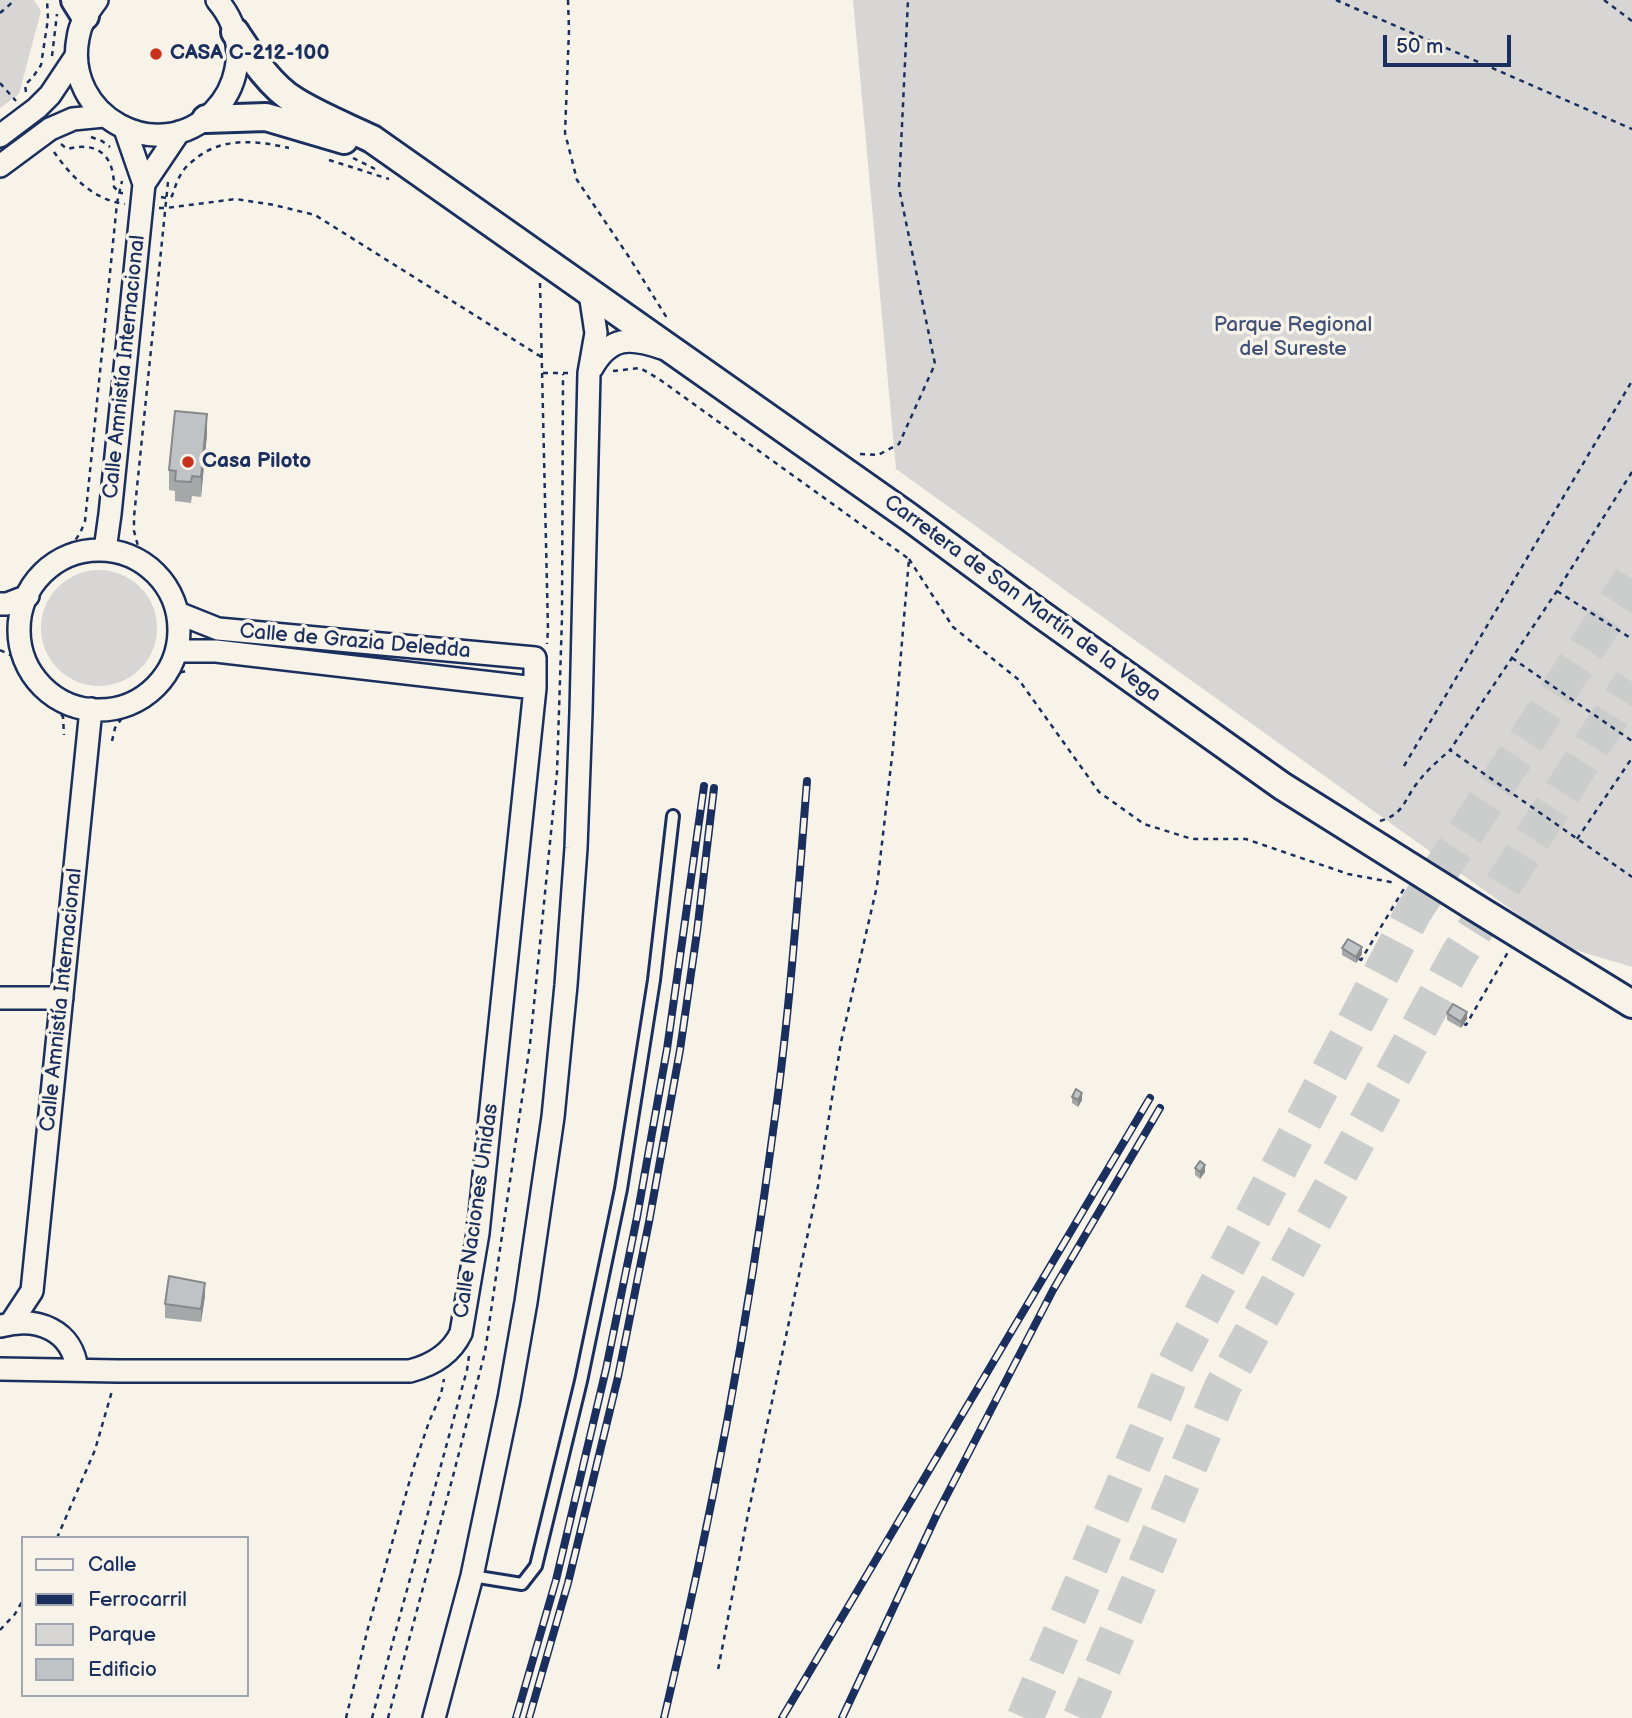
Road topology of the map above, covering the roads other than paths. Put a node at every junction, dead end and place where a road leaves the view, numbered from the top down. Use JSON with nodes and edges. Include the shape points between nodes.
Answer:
{"nodes":[{"id":1,"x":79,"y":6,"type":"edge"},
{"id":2,"x":226,"y":11,"type":"edge"},
{"id":3,"x":76,"y":56,"type":"junction"},
{"id":4,"x":104,"y":116,"type":"junction"},
{"id":5,"x":206,"y":119,"type":"junction"},
{"id":6,"x":125,"y":129,"type":"junction"},
{"id":7,"x":179,"y":132,"type":"junction"},
{"id":8,"x":0,"y":136,"type":"edge"},
{"id":9,"x":0,"y":166,"type":"edge"},
{"id":10,"x":412,"y":179,"type":"junction"},
{"id":11,"x":143,"y":195,"type":"junction"},
{"id":12,"x":590,"y":293,"type":"junction"},
{"id":13,"x":673,"y":339,"type":"junction"},
{"id":14,"x":596,"y":372,"type":"junction"},
{"id":15,"x":105,"y":550,"type":"junction"},
{"id":16,"x":26,"y":589,"type":"junction"},
{"id":17,"x":0,"y":604,"type":"edge"},
{"id":18,"x":179,"y":604,"type":"junction"},
{"id":19,"x":9,"y":634,"type":"edge"},
{"id":20,"x":177,"y":651,"type":"junction"},
{"id":21,"x":535,"y":658,"type":"joint"},
{"id":22,"x":535,"y":688,"type":"junction"},
{"id":23,"x":91,"y":709,"type":"junction"},
{"id":24,"x":673,"y":816,"type":"dead end"},
{"id":25,"x":0,"y":998,"type":"edge"},
{"id":26,"x":62,"y":998,"type":"junction"},
{"id":27,"x":1632,"y":1004,"type":"edge"},
{"id":28,"x":32,"y":1291,"type":"junction"},
{"id":29,"x":5,"y":1325,"type":"edge"},
{"id":30,"x":48,"y":1328,"type":"junction"},
{"id":31,"x":0,"y":1369,"type":"edge"},
{"id":32,"x":77,"y":1370,"type":"junction"},
{"id":33,"x":472,"y":1576,"type":"junction"},
{"id":34,"x":435,"y":1718,"type":"edge"}],
"edges":[{"from":1,"to":3,"type":"street"},
{"from":2,"to":5,"type":"street","via":[[238,56],[234,80],[223,102]]},
{"from":2,"to":10,"type":"street","name":"Carretera de San Martín de la Vega","via":[[254,60],[293,101],[372,139]]},
{"from":3,"to":4,"type":"street","via":[[84,89]]},
{"from":3,"to":8,"type":"street","via":[[50,95]]},
{"from":4,"to":6,"type":"street"},
{"from":4,"to":9,"type":"street","via":[[73,119],[55,136]]},
{"from":5,"to":7,"type":"street"},
{"from":5,"to":10,"type":"street","name":"Carretera de San Martín de la Vega","via":[[266,117],[341,139]]},
{"from":6,"to":7,"type":"street","via":[[149,135]]},
{"from":6,"to":11,"type":"street","name":"Calle Amnistía Internacional"},
{"from":7,"to":11,"type":"street","name":"Calle Amnistía Internacional"},
{"from":10,"to":12,"type":"street","name":"Carretera de San Martín de la Vega"},
{"from":11,"to":15,"type":"street","name":"Calle Amnistía Internacional"},
{"from":12,"to":13,"type":"street","name":"Carretera de San Martín de la Vega"},
{"from":12,"to":14,"type":"street"},
{"from":13,"to":14,"type":"street","via":[[619,342],[604,350]]},
{"from":13,"to":27,"type":"street","name":"Carretera de San Martín de la Vega","via":[[909,517],[1282,786]]},
{"from":14,"to":33,"type":"street","via":[[576,848],[553,1117],[509,1399]]},
{"from":15,"to":16,"type":"street","via":[[77,552],[52,564]]},
{"from":15,"to":18,"type":"street","via":[[130,556],[152,569]]},
{"from":16,"to":17,"type":"street"},
{"from":16,"to":19,"type":"street"},
{"from":18,"to":20,"type":"street"},
{"from":18,"to":21,"type":"street","name":"Calle de Grazia Deledda","via":[[218,629]]},
{"from":19,"to":23,"type":"street","via":[[41,686],[63,702]]},
{"from":20,"to":22,"type":"street","name":"Calle de Grazia Deledda","via":[[216,651]]},
{"from":20,"to":23,"type":"street","via":[[153,690],[112,709]]},
{"from":21,"to":22,"type":"street","name":"Calle Naciones Unidas"},
{"from":22,"to":32,"type":"street","name":"Calle Naciones Unidas","via":[[478,1233],[457,1341],[447,1354],[410,1371]]},
{"from":23,"to":26,"type":"street","name":"Calle Amnistía Internacional"},
{"from":24,"to":33,"type":"lane","via":[[654,980],[621,1189],[536,1566],[522,1584]]},
{"from":25,"to":26,"type":"street"},
{"from":26,"to":28,"type":"street","name":"Calle Amnistía Internacional"},
{"from":28,"to":29,"type":"street","name":"Calle Amnistía Internacional"},
{"from":28,"to":30,"type":"street","name":"Calle Amnistía Internacional"},
{"from":29,"to":30,"type":"street","name":"Calle Amnistía Internacional","via":[[29,1322]]},
{"from":30,"to":32,"type":"street","name":"Calle Amnistía Internacional","via":[[68,1343]]},
{"from":31,"to":32,"type":"street"},
{"from":33,"to":34,"type":"street"}]}
